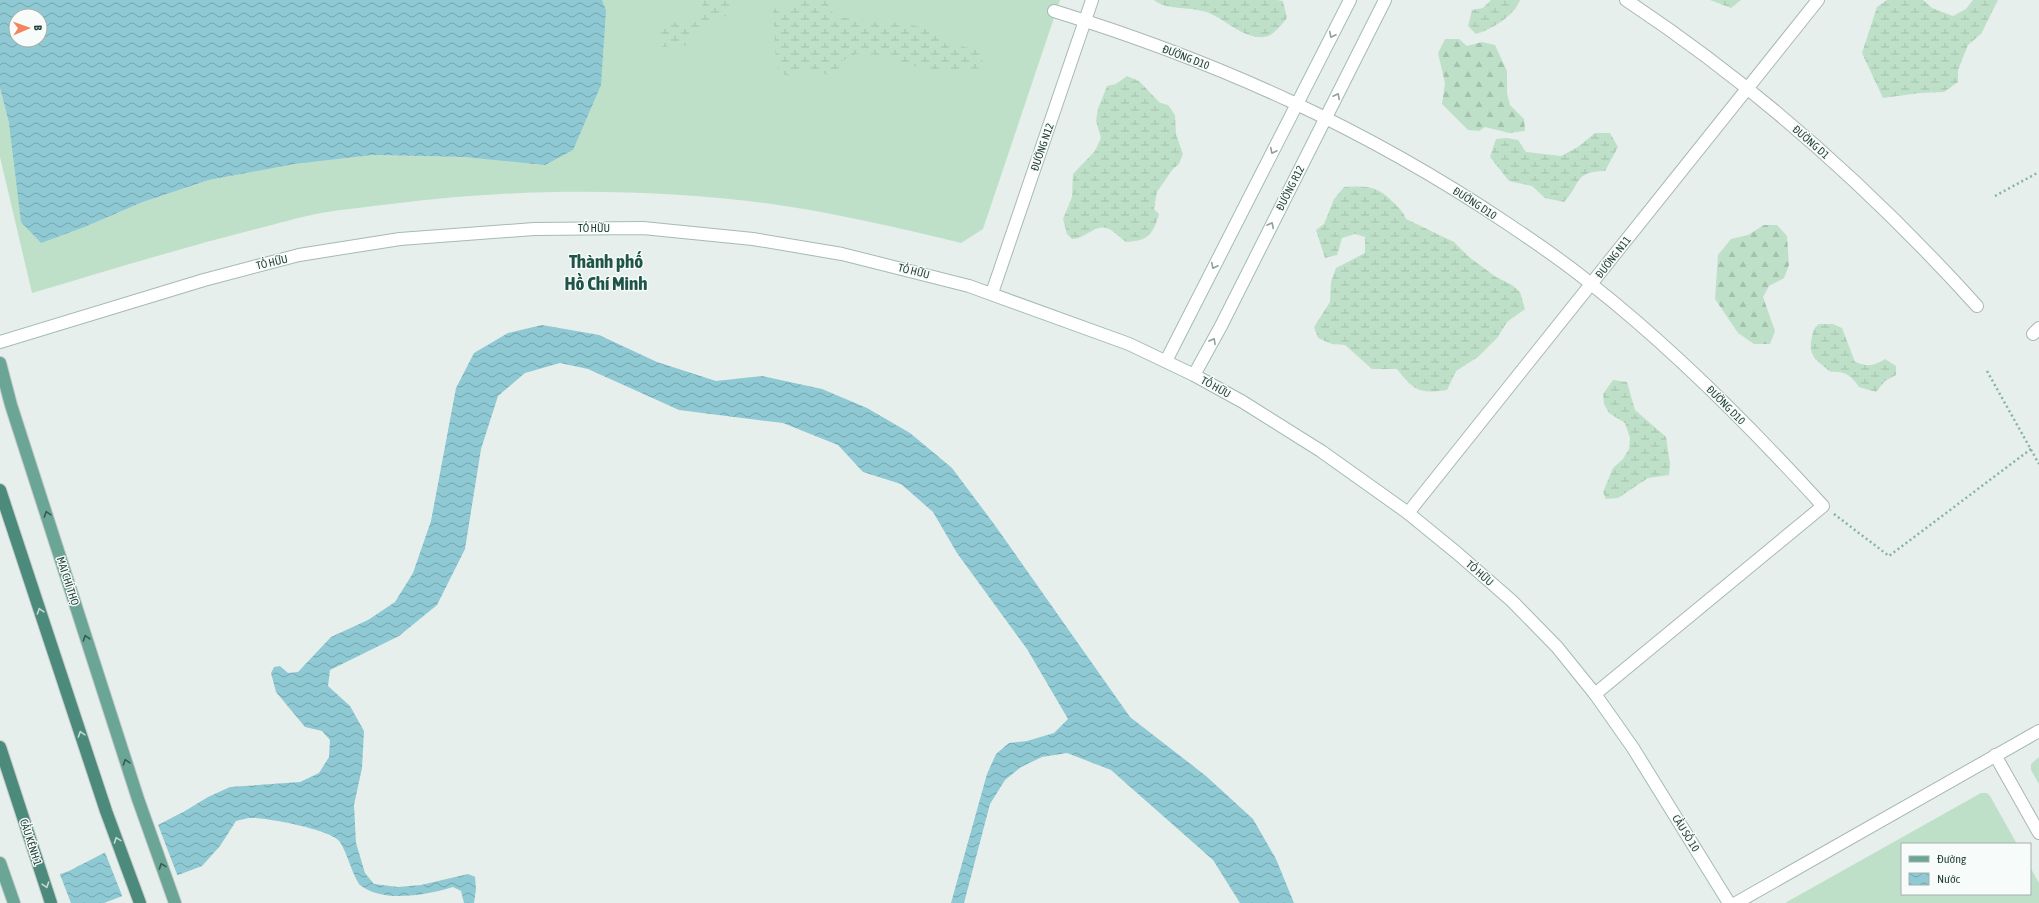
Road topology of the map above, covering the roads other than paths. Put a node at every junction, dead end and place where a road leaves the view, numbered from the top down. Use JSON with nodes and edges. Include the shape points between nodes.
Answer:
{"nodes":[{"id":1,"x":1092,"y":0,"type":"edge"},
{"id":2,"x":1350,"y":0,"type":"edge"},
{"id":3,"x":1385,"y":0,"type":"edge"},
{"id":4,"x":1626,"y":0,"type":"edge"},
{"id":5,"x":1818,"y":0,"type":"edge"},
{"id":6,"x":1054,"y":11,"type":"dead end"},
{"id":7,"x":1085,"y":20,"type":"junction"},
{"id":8,"x":1746,"y":88,"type":"junction"},
{"id":9,"x":1297,"y":103,"type":"junction"},
{"id":10,"x":1326,"y":117,"type":"junction"},
{"id":11,"x":1592,"y":284,"type":"junction"},
{"id":12,"x":992,"y":293,"type":"junction"},
{"id":13,"x":1977,"y":306,"type":"dead end"},
{"id":14,"x":0,"y":342,"type":"edge"},
{"id":15,"x":1166,"y":361,"type":"junction"},
{"id":16,"x":0,"y":363,"type":"edge"},
{"id":17,"x":1194,"y":375,"type":"junction"},
{"id":18,"x":0,"y":490,"type":"edge"},
{"id":19,"x":1408,"y":513,"type":"junction"},
{"id":20,"x":1595,"y":694,"type":"junction"},
{"id":21,"x":2039,"y":731,"type":"edge"},
{"id":22,"x":0,"y":747,"type":"edge"},
{"id":23,"x":1995,"y":755,"type":"junction"},
{"id":24,"x":1660,"y":792,"type":"joint"},
{"id":25,"x":2039,"y":833,"type":"edge"},
{"id":26,"x":0,"y":863,"type":"edge"},
{"id":27,"x":14,"y":903,"type":"edge"},
{"id":28,"x":51,"y":903,"type":"edge"},
{"id":29,"x":140,"y":903,"type":"edge"},
{"id":30,"x":175,"y":903,"type":"edge"},
{"id":31,"x":1729,"y":903,"type":"edge"},
{"id":32,"x":1736,"y":903,"type":"edge"}],
"edges":[{"from":1,"to":7,"type":"street","name":"ĐƯỜNG N12"},
{"from":2,"to":9,"type":"street","one_way":true},
{"from":10,"to":3,"type":"street","name":"ĐƯỜNG R12","one_way":true},
{"from":4,"to":8,"type":"street","name":"ĐƯỜNG D1","via":[[1687,42]]},
{"from":5,"to":8,"type":"street","name":"ĐƯỜNG N11"},
{"from":6,"to":7,"type":"street","name":"ĐƯỜNG D10"},
{"from":7,"to":9,"type":"street","name":"ĐƯỜNG D10","via":[[1189,57]]},
{"from":7,"to":12,"type":"street","name":"ĐƯỜNG N12"},
{"from":8,"to":11,"type":"street","name":"ĐƯỜNG N11"},
{"from":8,"to":13,"type":"street","name":"ĐƯỜNG D1","via":[[1884,209]]},
{"from":9,"to":10,"type":"street","name":"ĐƯỜNG D10"},
{"from":9,"to":15,"type":"street","one_way":true},
{"from":10,"to":11,"type":"street","name":"ĐƯỜNG D10","via":[[1474,202]]},
{"from":17,"to":10,"type":"street","name":"ĐƯỜNG R12","one_way":true},
{"from":11,"to":19,"type":"street","name":"ĐƯỜNG N11"},
{"from":11,"to":20,"type":"street","name":"ĐƯỜNG D10","via":[[1707,386],[1770,448],[1823,506]]},
{"from":12,"to":14,"type":"street","name":"TỐ HỮU","via":[[877,262],[753,239],[643,228],[534,229],[400,240],[299,255],[204,280]]},
{"from":12,"to":15,"type":"street","name":"TỐ HỮU","via":[[1129,344]]},
{"from":15,"to":17,"type":"street","name":"TỐ HỮU"},
{"from":30,"to":16,"type":"main road","name":"MAI CHÍ THỌ","one_way":true,"via":[[138,799]]},
{"from":17,"to":19,"type":"street","name":"TỐ HỮU","via":[[1321,451]]},
{"from":29,"to":18,"type":"highway","one_way":true,"via":[[106,811]]},
{"from":19,"to":20,"type":"street","name":"TỐ HỮU","via":[[1512,601],[1557,647]]},
{"from":20,"to":24,"type":"street","name":"TỐ HỮU"},
{"from":21,"to":23,"type":"street"},
{"from":22,"to":28,"type":"highway","name":"CẦU KÊNH 1","one_way":true},
{"from":23,"to":25,"type":"street"},
{"from":23,"to":32,"type":"street"},
{"from":24,"to":31,"type":"street","name":"CẦU SỐ 10"},
{"from":26,"to":27,"type":"main road"}]}
